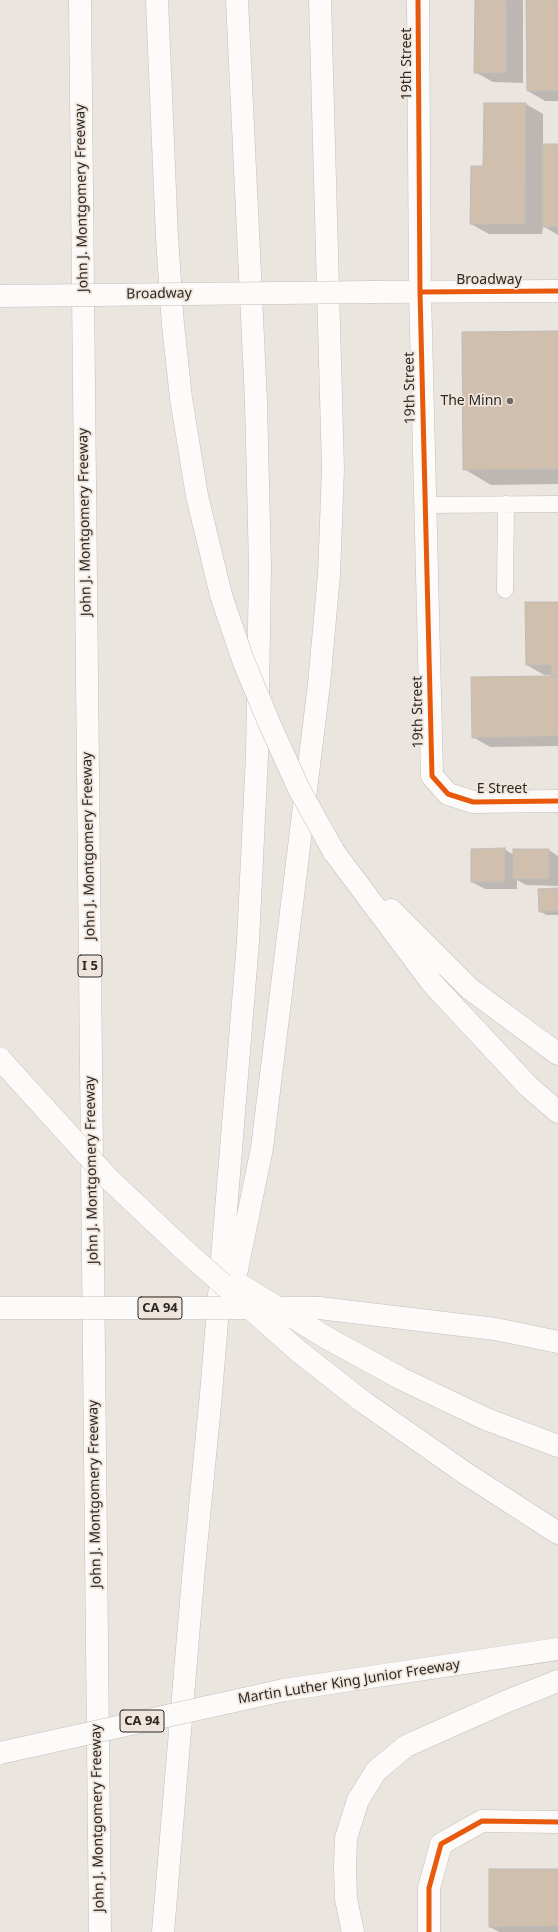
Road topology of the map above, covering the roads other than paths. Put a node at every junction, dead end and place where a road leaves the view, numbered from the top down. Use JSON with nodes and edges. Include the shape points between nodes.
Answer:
{"nodes":[{"id":1,"x":80,"y":0,"type":"edge"},
{"id":2,"x":157,"y":0,"type":"edge"},
{"id":3,"x":237,"y":0,"type":"edge"},
{"id":4,"x":320,"y":0,"type":"edge"},
{"id":5,"x":418,"y":0,"type":"edge"},
{"id":6,"x":558,"y":291,"type":"edge"},
{"id":7,"x":420,"y":292,"type":"junction"},
{"id":8,"x":0,"y":296,"type":"edge"},
{"id":9,"x":506,"y":504,"type":"junction"},
{"id":10,"x":558,"y":504,"type":"edge"},
{"id":11,"x":425,"y":505,"type":"junction"},
{"id":12,"x":505,"y":590,"type":"dead end"},
{"id":13,"x":432,"y":776,"type":"joint"},
{"id":14,"x":558,"y":801,"type":"edge"},
{"id":15,"x":334,"y":852,"type":"junction"},
{"id":16,"x":558,"y":1054,"type":"edge"},
{"id":17,"x":0,"y":1059,"type":"edge"},
{"id":18,"x":558,"y":1112,"type":"edge"},
{"id":19,"x":181,"y":1247,"type":"junction"},
{"id":20,"x":0,"y":1308,"type":"edge"},
{"id":21,"x":558,"y":1342,"type":"edge"},
{"id":22,"x":211,"y":1394,"type":"junction"},
{"id":23,"x":558,"y":1446,"type":"edge"},
{"id":24,"x":558,"y":1534,"type":"edge"},
{"id":25,"x":558,"y":1649,"type":"edge"},
{"id":26,"x":558,"y":1681,"type":"edge"},
{"id":27,"x":0,"y":1753,"type":"edge"},
{"id":28,"x":558,"y":1822,"type":"edge"},
{"id":29,"x":100,"y":1932,"type":"edge"},
{"id":30,"x":163,"y":1932,"type":"edge"},
{"id":31,"x":353,"y":1932,"type":"edge"},
{"id":32,"x":429,"y":1932,"type":"edge"}],
"edges":[{"from":1,"to":29,"type":"main road","name":"John J. Montgomery Freeway","number":"I 5"},
{"from":2,"to":15,"type":"main road","bridge":true,"via":[[173,326],[178,376],[197,496],[221,595],[243,660],[299,789]]},
{"from":3,"to":22,"type":"main road","via":[[256,401],[260,568],[257,756],[248,941]]},
{"from":4,"to":22,"type":"main road","via":[[333,469],[329,575],[318,692],[262,1148]]},
{"from":5,"to":7,"type":"main road","name":"19th Street"},
{"from":6,"to":7,"type":"main road","name":"Broadway"},
{"from":7,"to":8,"type":"main road","name":"Broadway","bridge":true},
{"from":7,"to":11,"type":"main road","name":"19th Street"},
{"from":9,"to":10,"type":"lane"},
{"from":9,"to":11,"type":"lane"},
{"from":9,"to":12,"type":"lane"},
{"from":11,"to":13,"type":"main road","name":"19th Street"},
{"from":13,"to":14,"type":"main road","name":"E Street","via":[[448,794],[473,802]]},
{"from":15,"to":16,"type":"main road","via":[[470,989]]},
{"from":15,"to":18,"type":"main road","via":[[432,984],[528,1086]]},
{"from":17,"to":19,"type":"main road","bridge":true,"via":[[108,1178]]},
{"from":19,"to":23,"type":"main road","bridge":true,"via":[[327,1338],[402,1379],[486,1419]]},
{"from":19,"to":24,"type":"main road","bridge":true,"via":[[297,1350],[362,1401]]},
{"from":20,"to":21,"type":"main road","number":"CA 94","bridge":true,"via":[[319,1308],[495,1328]]},
{"from":22,"to":30,"type":"main road"},
{"from":25,"to":27,"type":"main road","name":"Martin Luther King Junior Freeway","number":"CA 94","bridge":true,"via":[[284,1690]]},
{"from":26,"to":31,"type":"main road","via":[[406,1746],[376,1771],[358,1800],[346,1838],[346,1899]]},
{"from":28,"to":32,"type":"main road","via":[[482,1821],[442,1844],[429,1888]]}]}
